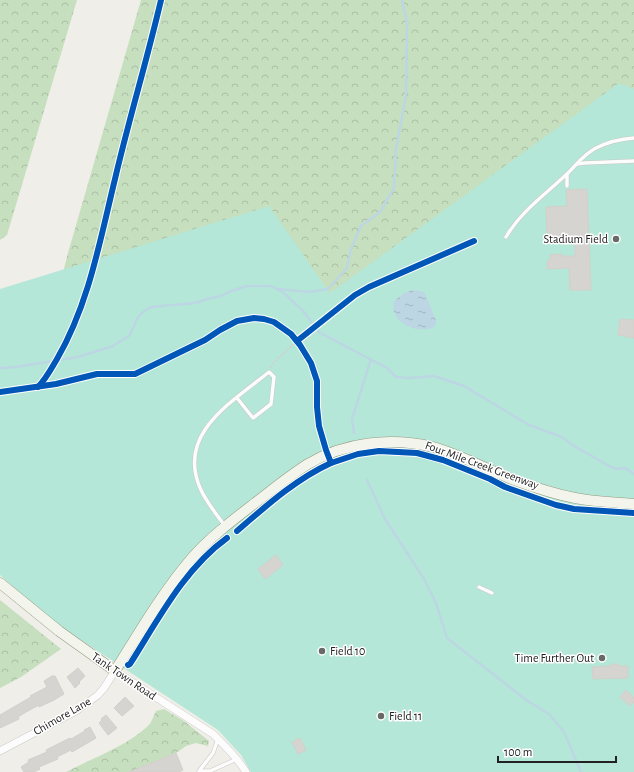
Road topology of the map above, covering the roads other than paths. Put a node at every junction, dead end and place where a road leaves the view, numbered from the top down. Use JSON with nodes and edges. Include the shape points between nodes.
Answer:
{"nodes":[{"id":1,"x":634,"y":138,"type":"edge"},
{"id":2,"x":634,"y":161,"type":"edge"},
{"id":3,"x":576,"y":165,"type":"junction"},
{"id":4,"x":567,"y":174,"type":"junction"},
{"id":5,"x":567,"y":186,"type":"dead end"},
{"id":6,"x":506,"y":237,"type":"dead end"},
{"id":7,"x":237,"y":398,"type":"junction"},
{"id":8,"x":634,"y":504,"type":"edge"},
{"id":9,"x":226,"y":527,"type":"junction"},
{"id":10,"x":0,"y":582,"type":"edge"},
{"id":11,"x":479,"y":587,"type":"dead end"},
{"id":12,"x":492,"y":593,"type":"dead end"},
{"id":13,"x":115,"y":671,"type":"junction"},
{"id":14,"x":218,"y":739,"type":"junction"},
{"id":15,"x":0,"y":751,"type":"edge"},
{"id":16,"x":237,"y":759,"type":"junction"},
{"id":17,"x":198,"y":772,"type":"edge"},
{"id":18,"x":246,"y":772,"type":"edge"}],
"edges":[{"from":1,"to":3,"type":"lane","via":[[606,143],[588,153]]},
{"from":2,"to":3,"type":"lane","via":[[584,162]]},
{"from":3,"to":4,"type":"lane"},
{"from":4,"to":5,"type":"lane"},
{"from":4,"to":6,"type":"lane","via":[[544,193]]},
{"from":7,"to":7,"type":"lane","via":[[269,372],[274,377],[271,404],[252,418]]},
{"from":7,"to":9,"type":"lane","via":[[207,425],[197,444],[195,457],[197,480],[202,492]]},
{"from":8,"to":9,"type":"street","via":[[585,500],[561,495],[517,481],[435,448],[388,442],[351,447],[318,459],[287,479]]},
{"from":9,"to":13,"type":"street","via":[[201,548],[179,574]]},
{"from":10,"to":13,"type":"street","name":"Tank Town Road","via":[[59,631]]},
{"from":11,"to":12,"type":"lane"},
{"from":13,"to":14,"type":"street","name":"Tank Town Road"},
{"from":13,"to":15,"type":"street","name":"Chimore Lane","via":[[92,700]]},
{"from":14,"to":16,"type":"street","name":"Tank Town Road"},
{"from":14,"to":17,"type":"lane","via":[[213,753]]},
{"from":16,"to":17,"type":"lane","via":[[210,771]]},
{"from":16,"to":18,"type":"street","name":"Tank Town Road"}]}
